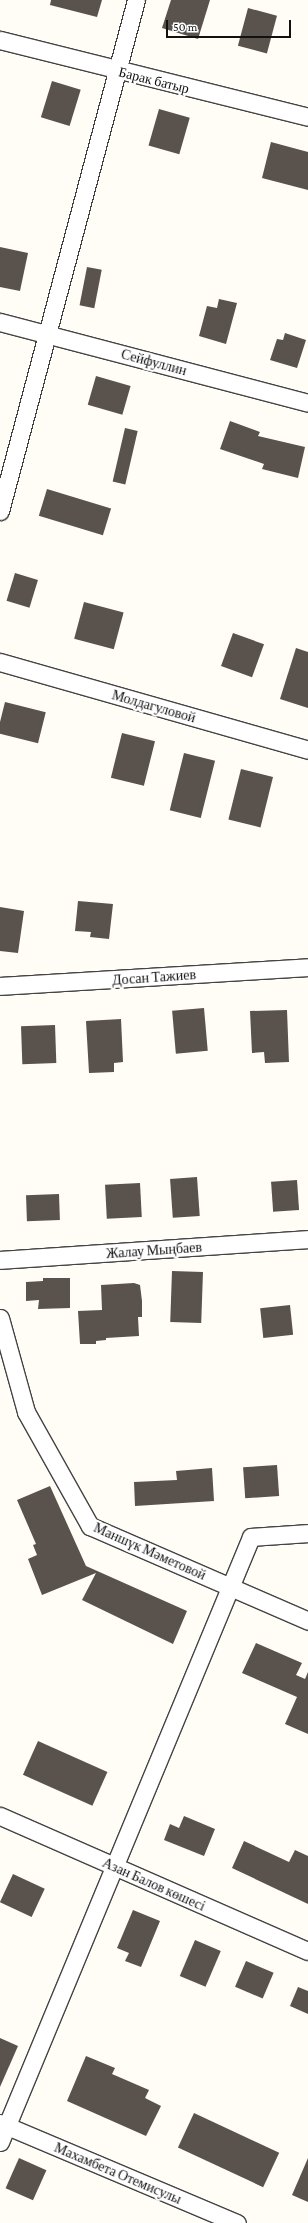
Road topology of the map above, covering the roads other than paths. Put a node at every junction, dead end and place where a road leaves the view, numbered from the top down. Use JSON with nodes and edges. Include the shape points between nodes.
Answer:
{"nodes":[{"id":1,"x":136,"y":0,"type":"edge"},
{"id":2,"x":0,"y":40,"type":"edge"},
{"id":3,"x":119,"y":72,"type":"junction"},
{"id":4,"x":308,"y":118,"type":"edge"},
{"id":5,"x":0,"y":322,"type":"edge"},
{"id":6,"x":48,"y":334,"type":"junction"},
{"id":7,"x":308,"y":403,"type":"edge"},
{"id":8,"x":0,"y":511,"type":"edge"},
{"id":9,"x":0,"y":662,"type":"edge"},
{"id":10,"x":308,"y":750,"type":"edge"},
{"id":11,"x":308,"y":967,"type":"edge"},
{"id":12,"x":0,"y":986,"type":"edge"},
{"id":13,"x":308,"y":1239,"type":"edge"},
{"id":14,"x":0,"y":1260,"type":"edge"},
{"id":15,"x":0,"y":1318,"type":"edge"},
{"id":16,"x":308,"y":1533,"type":"edge"},
{"id":17,"x":231,"y":1587,"type":"junction"},
{"id":18,"x":308,"y":1621,"type":"edge"},
{"id":19,"x":0,"y":1816,"type":"edge"},
{"id":20,"x":114,"y":1867,"type":"junction"},
{"id":21,"x":308,"y":1951,"type":"edge"},
{"id":22,"x":4,"y":2124,"type":"edge"},
{"id":23,"x":0,"y":2142,"type":"edge"},
{"id":24,"x":236,"y":2223,"type":"edge"}],
"edges":[{"from":1,"to":3,"type":"street"},
{"from":2,"to":3,"type":"street","name":"Барак батыр"},
{"from":3,"to":4,"type":"street","name":"Барак батыр"},
{"from":3,"to":6,"type":"street"},
{"from":5,"to":6,"type":"street","name":"Сейфуллин"},
{"from":6,"to":7,"type":"street","name":"Сейфуллин"},
{"from":6,"to":8,"type":"street"},
{"from":9,"to":10,"type":"street","name":"Молдагуловой"},
{"from":11,"to":12,"type":"street","name":"Досан Тажиев"},
{"from":13,"to":14,"type":"street","name":"Жалау Мыңбаев"},
{"from":15,"to":17,"type":"street","name":"Маншүк Мәметовой","via":[[26,1412],[90,1526]]},
{"from":16,"to":17,"type":"street","via":[[251,1537]]},
{"from":17,"to":18,"type":"street","name":"Маншүк Мәметовой"},
{"from":17,"to":20,"type":"street"},
{"from":19,"to":20,"type":"street","name":"Азан Балов көшесі"},
{"from":20,"to":21,"type":"street","name":"Азан Балов көшесі"},
{"from":20,"to":22,"type":"street"},
{"from":22,"to":23,"type":"street"},
{"from":22,"to":24,"type":"street","name":"Махамбета Отемисулы"}]}
